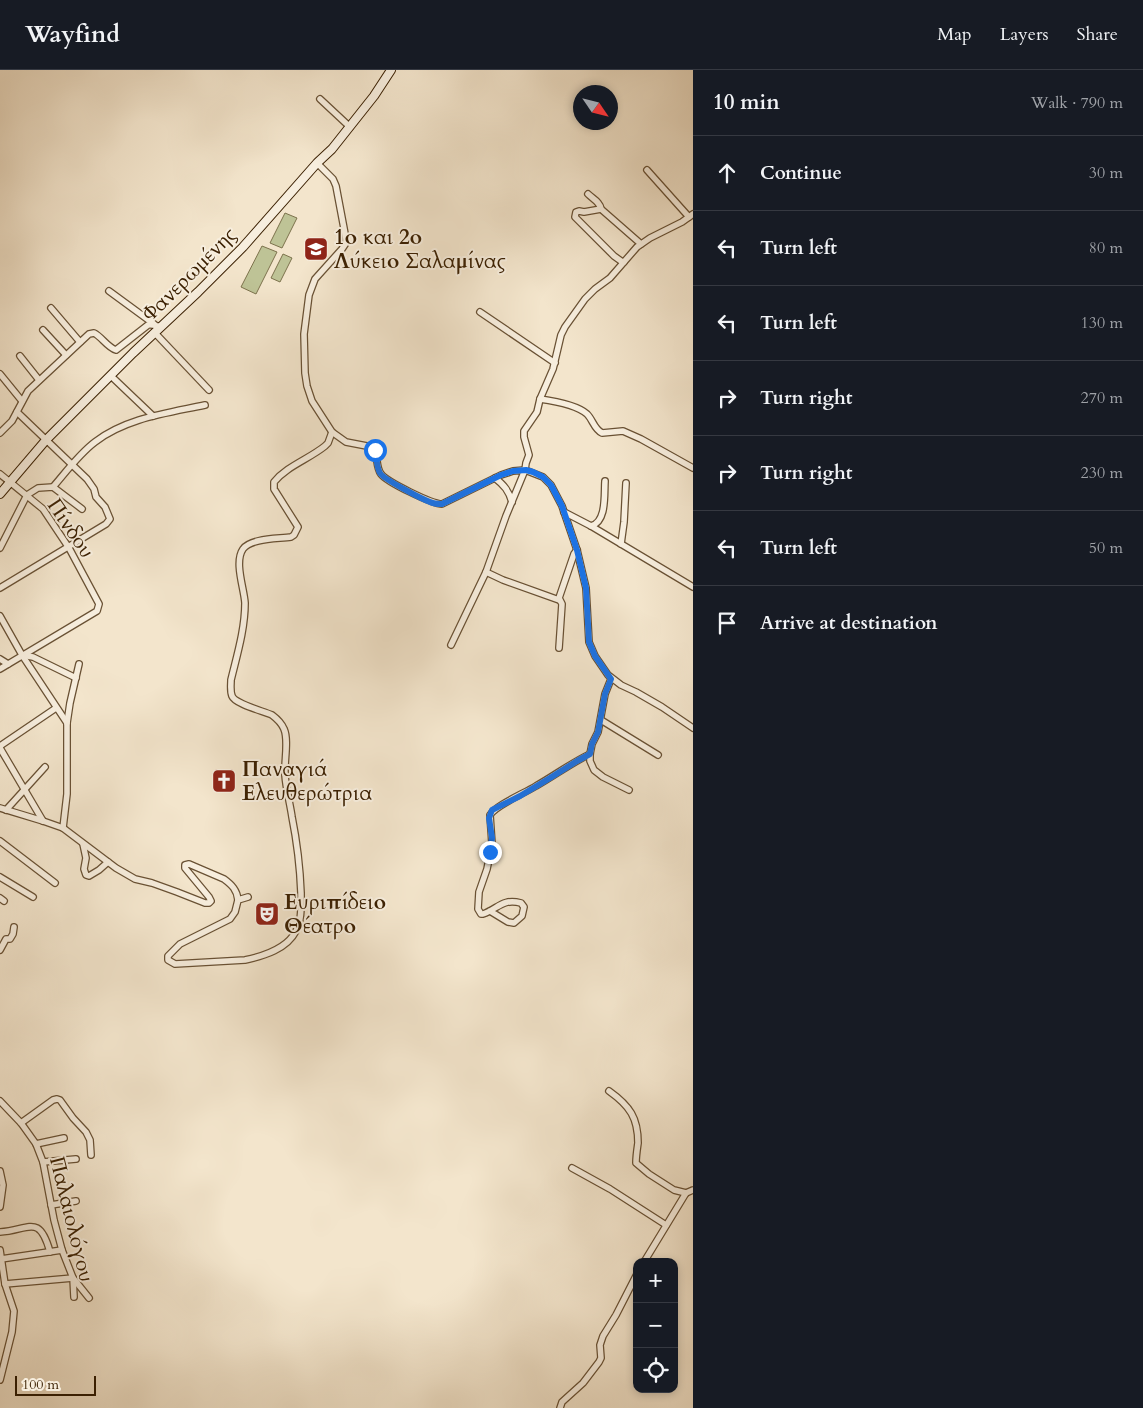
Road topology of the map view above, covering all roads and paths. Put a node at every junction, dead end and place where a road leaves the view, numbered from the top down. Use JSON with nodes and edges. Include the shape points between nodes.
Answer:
{"nodes":[{"id":1,"x":391,"y":70,"type":"edge"},
{"id":2,"x":320,"y":100,"type":"dead end"},
{"id":3,"x":350,"y":127,"type":"junction"},
{"id":4,"x":317,"y":162,"type":"junction"},
{"id":5,"x":647,"y":170,"type":"dead end"},
{"id":6,"x":588,"y":194,"type":"dead end"},
{"id":7,"x":601,"y":210,"type":"junction"},
{"id":8,"x":691,"y":215,"type":"edge"},
{"id":9,"x":641,"y":244,"type":"junction"},
{"id":10,"x":624,"y":262,"type":"junction"},
{"id":11,"x":109,"y":291,"type":"dead end"},
{"id":12,"x":51,"y":308,"type":"dead end"},
{"id":13,"x":480,"y":312,"type":"dead end"},
{"id":14,"x":157,"y":328,"type":"junction"},
{"id":15,"x":43,"y":330,"type":"dead end"},
{"id":16,"x":80,"y":342,"type":"junction"},
{"id":17,"x":66,"y":355,"type":"junction"},
{"id":18,"x":20,"y":356,"type":"dead end"},
{"id":19,"x":555,"y":363,"type":"junction"},
{"id":20,"x":0,"y":374,"type":"edge"},
{"id":21,"x":111,"y":376,"type":"junction"},
{"id":22,"x":39,"y":380,"type":"junction"},
{"id":23,"x":209,"y":390,"type":"dead end"},
{"id":24,"x":540,"y":399,"type":"junction"},
{"id":25,"x":22,"y":401,"type":"junction"},
{"id":26,"x":205,"y":405,"type":"dead end"},
{"id":27,"x":17,"y":412,"type":"junction"},
{"id":28,"x":153,"y":416,"type":"junction"},
{"id":29,"x":0,"y":432,"type":"edge"},
{"id":30,"x":332,"y":432,"type":"junction"},
{"id":31,"x":46,"y":440,"type":"junction"},
{"id":32,"x":73,"y":465,"type":"junction"},
{"id":33,"x":693,"y":468,"type":"edge"},
{"id":34,"x":526,"y":470,"type":"junction"},
{"id":35,"x":0,"y":474,"type":"edge"},
{"id":36,"x":495,"y":478,"type":"junction"},
{"id":37,"x":10,"y":481,"type":"junction"},
{"id":38,"x":605,"y":481,"type":"dead end"},
{"id":39,"x":626,"y":483,"type":"dead end"},
{"id":40,"x":52,"y":487,"type":"junction"},
{"id":41,"x":0,"y":494,"type":"edge"},
{"id":42,"x":27,"y":495,"type":"junction"},
{"id":43,"x":512,"y":502,"type":"junction"},
{"id":44,"x":82,"y":509,"type":"dead end"},
{"id":45,"x":564,"y":512,"type":"junction"},
{"id":46,"x":592,"y":526,"type":"junction"},
{"id":47,"x":621,"y":544,"type":"junction"},
{"id":48,"x":0,"y":548,"type":"edge"},
{"id":49,"x":68,"y":548,"type":"junction"},
{"id":50,"x":577,"y":550,"type":"junction"},
{"id":51,"x":486,"y":572,"type":"junction"},
{"id":52,"x":693,"y":587,"type":"edge"},
{"id":53,"x":0,"y":588,"type":"edge"},
{"id":54,"x":559,"y":600,"type":"junction"},
{"id":55,"x":0,"y":616,"type":"edge"},
{"id":56,"x":451,"y":645,"type":"dead end"},
{"id":57,"x":559,"y":648,"type":"dead end"},
{"id":58,"x":22,"y":655,"type":"junction"},
{"id":59,"x":0,"y":659,"type":"edge"},
{"id":60,"x":8,"y":664,"type":"junction"},
{"id":61,"x":79,"y":664,"type":"dead end"},
{"id":62,"x":0,"y":669,"type":"edge"},
{"id":63,"x":76,"y":678,"type":"junction"},
{"id":64,"x":611,"y":679,"type":"junction"},
{"id":65,"x":56,"y":708,"type":"junction"},
{"id":66,"x":601,"y":720,"type":"junction"},
{"id":67,"x":67,"y":724,"type":"junction"},
{"id":68,"x":693,"y":728,"type":"edge"},
{"id":69,"x":0,"y":747,"type":"edge"},
{"id":70,"x":590,"y":754,"type":"junction"},
{"id":71,"x":658,"y":755,"type":"dead end"},
{"id":72,"x":45,"y":767,"type":"dead end"},
{"id":73,"x":24,"y":789,"type":"junction"},
{"id":74,"x":629,"y":790,"type":"dead end"},
{"id":75,"x":3,"y":809,"type":"edge"},
{"id":76,"x":43,"y":821,"type":"junction"},
{"id":77,"x":63,"y":828,"type":"junction"},
{"id":78,"x":0,"y":841,"type":"edge"},
{"id":79,"x":83,"y":844,"type":"junction"},
{"id":80,"x":108,"y":862,"type":"junction"},
{"id":81,"x":0,"y":877,"type":"edge"},
{"id":82,"x":55,"y":883,"type":"dead end"},
{"id":83,"x":33,"y":897,"type":"dead end"},
{"id":84,"x":248,"y":897,"type":"dead end"},
{"id":85,"x":238,"y":900,"type":"junction"},
{"id":86,"x":490,"y":911,"type":"junction"},
{"id":87,"x":14,"y":927,"type":"dead end"},
{"id":88,"x":3,"y":938,"type":"edge"},
{"id":89,"x":0,"y":950,"type":"edge"},
{"id":90,"x":609,"y":1091,"type":"dead end"},
{"id":91,"x":0,"y":1103,"type":"edge"},
{"id":92,"x":21,"y":1123,"type":"junction"},
{"id":93,"x":64,"y":1138,"type":"dead end"},
{"id":94,"x":36,"y":1144,"type":"junction"},
{"id":95,"x":91,"y":1155,"type":"dead end"},
{"id":96,"x":76,"y":1159,"type":"dead end"},
{"id":97,"x":43,"y":1162,"type":"junction"},
{"id":98,"x":572,"y":1168,"type":"dead end"},
{"id":99,"x":0,"y":1171,"type":"edge"},
{"id":100,"x":693,"y":1190,"type":"edge"},
{"id":101,"x":686,"y":1193,"type":"junction"},
{"id":102,"x":76,"y":1201,"type":"dead end"},
{"id":103,"x":51,"y":1205,"type":"junction"},
{"id":104,"x":0,"y":1207,"type":"edge"},
{"id":105,"x":666,"y":1225,"type":"junction"},
{"id":106,"x":0,"y":1232,"type":"edge"},
{"id":107,"x":62,"y":1250,"type":"junction"},
{"id":108,"x":50,"y":1252,"type":"junction"},
{"id":109,"x":0,"y":1254,"type":"edge"},
{"id":110,"x":646,"y":1258,"type":"edge"},
{"id":111,"x":73,"y":1278,"type":"junction"},
{"id":112,"x":633,"y":1282,"type":"edge"},
{"id":113,"x":5,"y":1284,"type":"junction"},
{"id":114,"x":74,"y":1297,"type":"dead end"},
{"id":115,"x":89,"y":1298,"type":"dead end"},
{"id":116,"x":3,"y":1358,"type":"edge"},
{"id":117,"x":0,"y":1380,"type":"edge"},
{"id":118,"x":560,"y":1408,"type":"edge"}],
"edges":[{"from":1,"to":3,"type":"main road","name":"Φανερωμένης"},
{"from":2,"to":3,"type":"street"},
{"from":3,"to":4,"type":"main road","name":"Φανερωμένης"},
{"from":4,"to":14,"type":"main road","name":"Φανερωμένης","via":[[243,247]]},
{"from":4,"to":30,"type":"street","via":[[336,186],[346,239],[342,249],[313,282],[304,334],[307,386],[312,401]]},
{"from":5,"to":8,"type":"street"},
{"from":6,"to":7,"type":"street","via":[[601,206]]},
{"from":7,"to":9,"type":"street"},
{"from":7,"to":10,"type":"street","via":[[579,211],[574,216],[607,250]]},
{"from":8,"to":9,"type":"street"},
{"from":9,"to":10,"type":"street"},
{"from":10,"to":19,"type":"street","via":[[592,292],[569,321],[561,334]]},
{"from":11,"to":14,"type":"street"},
{"from":12,"to":16,"type":"street"},
{"from":13,"to":19,"type":"street"},
{"from":14,"to":16,"type":"street","via":[[148,325],[116,350],[94,333]]},
{"from":14,"to":21,"type":"main road","name":"Φανερωμένης"},
{"from":14,"to":23,"type":"street"},
{"from":15,"to":17,"type":"street"},
{"from":16,"to":17,"type":"street"},
{"from":17,"to":22,"type":"street"},
{"from":18,"to":22,"type":"street"},
{"from":19,"to":24,"type":"street"},
{"from":20,"to":25,"type":"street"},
{"from":21,"to":28,"type":"street"},
{"from":21,"to":31,"type":"main road","name":"Φανερωμένης"},
{"from":22,"to":25,"type":"street"},
{"from":24,"to":33,"type":"street","via":[[579,410],[602,433],[623,431]]},
{"from":24,"to":34,"type":"street","via":[[536,416],[524,431],[529,455]]},
{"from":25,"to":27,"type":"street"},
{"from":26,"to":28,"type":"street"},
{"from":27,"to":29,"type":"street"},
{"from":27,"to":31,"type":"street"},
{"from":28,"to":32,"type":"street","via":[[104,436]]},
{"from":30,"to":36,"type":"street","via":[[346,442],[372,448],[382,476],[431,503],[442,504]]},
{"from":30,"to":85,"type":"street","via":[[325,446],[274,482],[274,489],[296,522],[298,528],[294,535],[256,542],[242,550],[243,624],[231,680],[235,699],[272,715],[284,729],[285,774],[300,874],[299,924],[288,942],[254,958],[175,964],[168,960],[180,944],[230,919]]},
{"from":31,"to":32,"type":"street"},
{"from":31,"to":37,"type":"main road","name":"Φανερωμένης"},
{"from":32,"to":40,"type":"street"},
{"from":32,"to":49,"type":"street","via":[[91,484],[110,519]]},
{"from":34,"to":36,"type":"street"},
{"from":34,"to":43,"type":"street"},
{"from":34,"to":45,"type":"street","via":[[543,477],[551,485]]},
{"from":35,"to":37,"type":"street","name":"Πίνδου"},
{"from":36,"to":43,"type":"street","via":[[505,486]]},
{"from":37,"to":41,"type":"main road","name":"Φανερωμένης"},
{"from":37,"to":42,"type":"street","name":"Πίνδου"},
{"from":38,"to":46,"type":"street","via":[[604,510],[598,523]]},
{"from":39,"to":47,"type":"street"},
{"from":40,"to":42,"type":"street","via":[[38,488]]},
{"from":40,"to":44,"type":"street"},
{"from":42,"to":48,"type":"street"},
{"from":42,"to":49,"type":"street","name":"Πίνδου","via":[[43,509]]},
{"from":43,"to":51,"type":"street"},
{"from":45,"to":46,"type":"street"},
{"from":45,"to":50,"type":"street"},
{"from":46,"to":47,"type":"street"},
{"from":47,"to":52,"type":"street"},
{"from":49,"to":53,"type":"street"},
{"from":49,"to":58,"type":"street","name":"Πίνδου","via":[[99,607]]},
{"from":50,"to":54,"type":"street"},
{"from":50,"to":64,"type":"street","via":[[586,588],[589,642]]},
{"from":51,"to":54,"type":"street"},
{"from":51,"to":56,"type":"street"},
{"from":54,"to":57,"type":"street","via":[[562,604]]},
{"from":55,"to":58,"type":"street"},
{"from":58,"to":60,"type":"street"},
{"from":58,"to":63,"type":"street"},
{"from":58,"to":65,"type":"street"},
{"from":59,"to":60,"type":"street"},
{"from":60,"to":62,"type":"street"},
{"from":61,"to":63,"type":"street"},
{"from":63,"to":67,"type":"street"},
{"from":64,"to":66,"type":"street"},
{"from":64,"to":68,"type":"street"},
{"from":65,"to":67,"type":"street"},
{"from":65,"to":69,"type":"street"},
{"from":66,"to":70,"type":"street"},
{"from":66,"to":71,"type":"street"},
{"from":67,"to":77,"type":"street","via":[[67,794]]},
{"from":69,"to":73,"type":"street"},
{"from":70,"to":74,"type":"street","via":[[594,770]]},
{"from":70,"to":86,"type":"street","via":[[490,814],[492,844],[479,892],[478,909],[481,914]]},
{"from":72,"to":73,"type":"street"},
{"from":73,"to":75,"type":"street"},
{"from":73,"to":76,"type":"street"},
{"from":75,"to":76,"type":"street"},
{"from":76,"to":77,"type":"street"},
{"from":77,"to":79,"type":"street"},
{"from":78,"to":82,"type":"street"},
{"from":79,"to":80,"type":"street"},
{"from":79,"to":80,"type":"street","via":[[86,875]]},
{"from":80,"to":85,"type":"street","via":[[135,880],[209,903],[209,897],[185,868],[189,864],[229,882],[237,892]]},
{"from":81,"to":83,"type":"street"},
{"from":84,"to":85,"type":"street"},
{"from":86,"to":86,"type":"street","via":[[510,901],[524,907],[522,916],[514,923]]},
{"from":87,"to":88,"type":"street","via":[[10,938]]},
{"from":88,"to":89,"type":"street"},
{"from":90,"to":101,"type":"street","via":[[636,1120],[636,1163],[674,1190]]},
{"from":91,"to":92,"type":"street","name":"Παλαιολόγου"},
{"from":92,"to":94,"type":"street","name":"Παλαιολόγου"},
{"from":92,"to":95,"type":"street","via":[[53,1100],[60,1100],[86,1132]]},
{"from":93,"to":94,"type":"street"},
{"from":94,"to":97,"type":"street","name":"Παλαιολόγου"},
{"from":96,"to":97,"type":"street"},
{"from":97,"to":103,"type":"street","name":"Παλαιολόγου"},
{"from":98,"to":105,"type":"street"},
{"from":99,"to":104,"type":"street","via":[[3,1185]]},
{"from":100,"to":101,"type":"street"},
{"from":101,"to":105,"type":"street"},
{"from":102,"to":103,"type":"street"},
{"from":103,"to":107,"type":"street","name":"Παλαιολόγου"},
{"from":105,"to":110,"type":"street"},
{"from":106,"to":108,"type":"street","via":[[36,1228],[44,1235]]},
{"from":107,"to":108,"type":"street"},
{"from":107,"to":111,"type":"street","name":"Παλαιολόγου"},
{"from":108,"to":109,"type":"street"},
{"from":109,"to":113,"type":"street"},
{"from":111,"to":113,"type":"street"},
{"from":111,"to":114,"type":"street","name":"Παλαιολόγου"},
{"from":111,"to":115,"type":"street"},
{"from":112,"to":118,"type":"street","via":[[603,1336],[599,1362]]},
{"from":113,"to":116,"type":"street","via":[[14,1311],[14,1322]]},
{"from":116,"to":117,"type":"street"}]}
